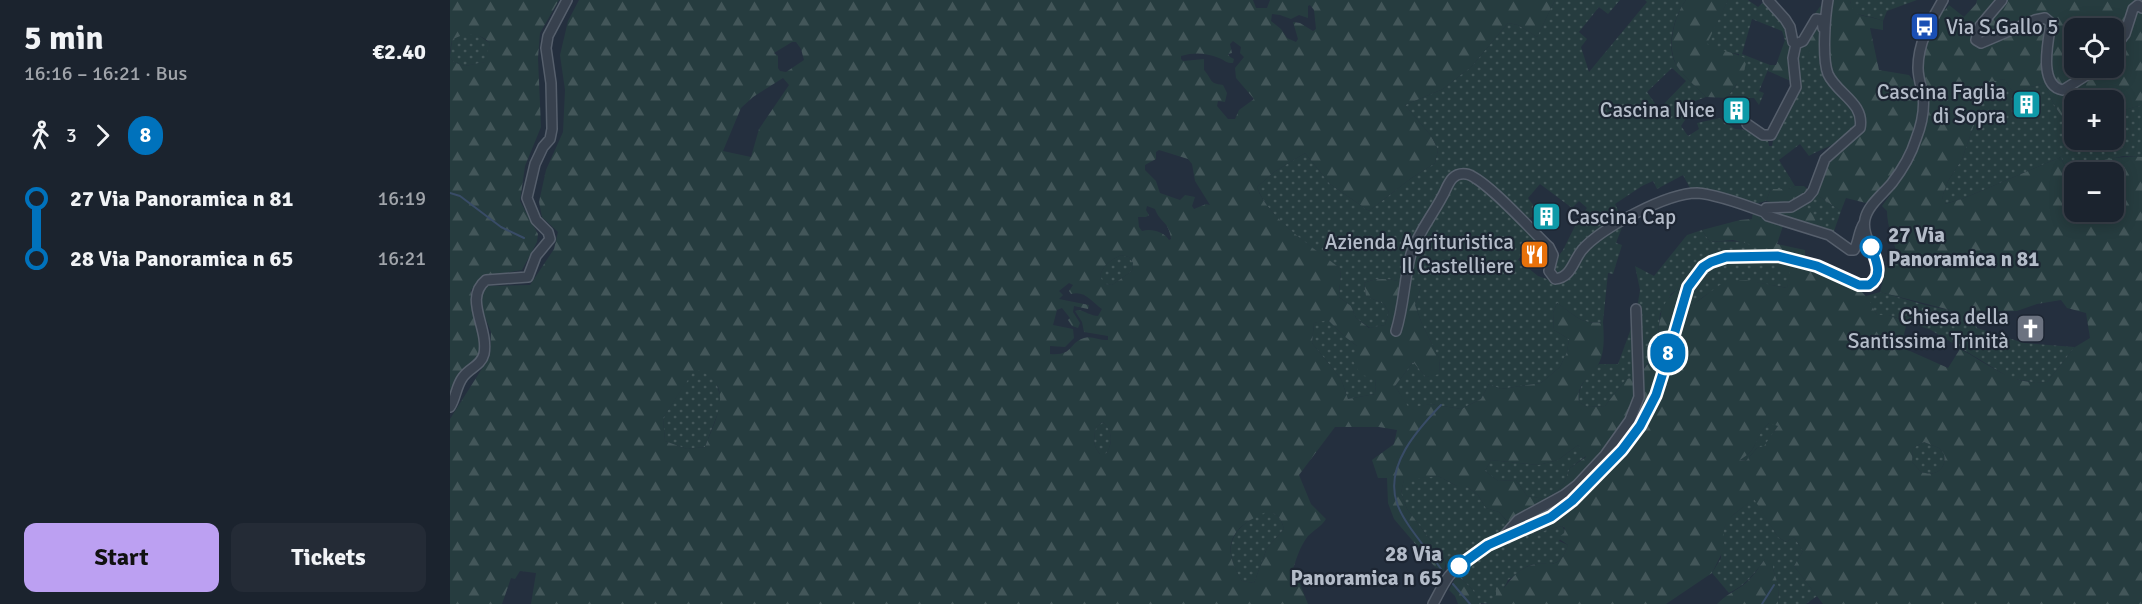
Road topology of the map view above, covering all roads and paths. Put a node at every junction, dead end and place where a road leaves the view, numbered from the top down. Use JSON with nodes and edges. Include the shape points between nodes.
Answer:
{"nodes":[{"id":1,"x":567,"y":0,"type":"edge"},
{"id":2,"x":1768,"y":0,"type":"edge"},
{"id":3,"x":1943,"y":0,"type":"edge"},
{"id":4,"x":2002,"y":0,"type":"edge"},
{"id":5,"x":1827,"y":5,"type":"edge"},
{"id":6,"x":2142,"y":8,"type":"edge"},
{"id":7,"x":1816,"y":19,"type":"junction"},
{"id":8,"x":2124,"y":35,"type":"edge"},
{"id":9,"x":1825,"y":43,"type":"junction"},
{"id":10,"x":1796,"y":44,"type":"junction"},
{"id":11,"x":2082,"y":78,"type":"edge"},
{"id":12,"x":1747,"y":124,"type":"dead end"},
{"id":13,"x":1764,"y":212,"type":"junction"},
{"id":14,"x":1864,"y":223,"type":"junction"},
{"id":15,"x":1636,"y":309,"type":"dead end"},
{"id":16,"x":1396,"y":331,"type":"dead end"},
{"id":17,"x":450,"y":407,"type":"edge"},
{"id":18,"x":1504,"y":537,"type":"junction"},
{"id":19,"x":1433,"y":604,"type":"edge"}],
"edges":[{"from":1,"to":17,"type":"street","via":[[548,36],[552,129],[535,164],[527,198],[550,239],[536,256],[528,277],[489,279],[480,286],[475,297],[484,354],[479,364],[463,376]]},
{"from":2,"to":10,"type":"street","via":[[1785,19]]},
{"from":3,"to":14,"type":"street","via":[[1925,32],[1921,49],[1918,67],[1924,116],[1915,142],[1904,166],[1869,209]]},
{"from":4,"to":11,"type":"street","via":[[1980,26],[1976,40],[1981,43],[2045,18],[2051,23],[2046,75],[2051,85],[2063,90]]},
{"from":5,"to":7,"type":"street"},
{"from":5,"to":9,"type":"street"},
{"from":6,"to":8,"type":"street","via":[[2138,5],[2133,9]]},
{"from":7,"to":9,"type":"street","via":[[1822,20]]},
{"from":7,"to":10,"type":"street"},
{"from":9,"to":13,"type":"street","via":[[1829,76],[1859,110],[1860,128],[1825,159],[1808,197],[1791,207],[1766,208]]},
{"from":10,"to":12,"type":"street","via":[[1796,87],[1771,140]]},
{"from":13,"to":14,"type":"street","via":[[1829,235],[1850,250],[1856,247]]},
{"from":13,"to":16,"type":"street","via":[[1700,193],[1667,199],[1622,221],[1591,242],[1566,275],[1557,279],[1549,271],[1553,255],[1549,247],[1493,192],[1470,175],[1456,175],[1412,253]]},
{"from":14,"to":18,"type":"street","via":[[1878,272],[1869,285],[1859,285],[1817,266],[1778,256],[1726,257],[1703,267],[1688,287],[1656,395],[1633,437],[1572,501],[1551,517]]},
{"from":15,"to":18,"type":"street","via":[[1639,397],[1630,420],[1577,485],[1518,520]]},
{"from":18,"to":19,"type":"street","via":[[1459,566]]}]}
